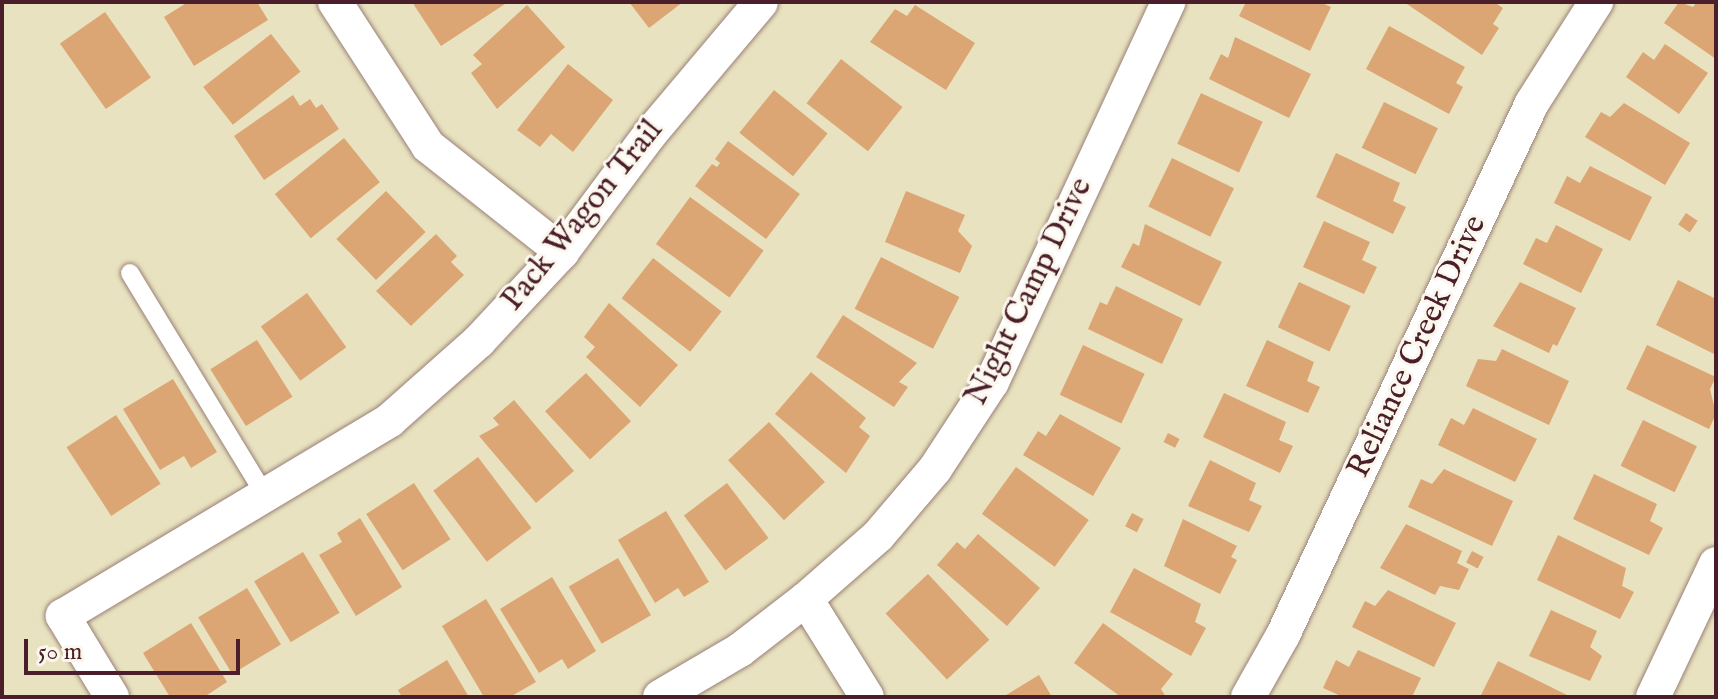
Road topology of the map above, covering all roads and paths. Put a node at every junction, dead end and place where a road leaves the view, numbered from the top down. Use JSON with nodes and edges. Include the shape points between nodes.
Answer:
{"nodes":[{"id":1,"x":335,"y":2,"type":"edge"},
{"id":2,"x":761,"y":2,"type":"edge"},
{"id":3,"x":1168,"y":2,"type":"edge"},
{"id":4,"x":1596,"y":2,"type":"edge"},
{"id":5,"x":562,"y":252,"type":"junction"},
{"id":6,"x":130,"y":273,"type":"dead end"},
{"id":7,"x":265,"y":495,"type":"junction"},
{"id":8,"x":1716,"y":564,"type":"edge"},
{"id":9,"x":806,"y":599,"type":"junction"},
{"id":10,"x":112,"y":697,"type":"edge"},
{"id":11,"x":660,"y":697,"type":"edge"},
{"id":12,"x":867,"y":697,"type":"edge"},
{"id":13,"x":1248,"y":697,"type":"edge"},
{"id":14,"x":1653,"y":697,"type":"edge"}],
"edges":[{"from":1,"to":5,"type":"street","via":[[428,146]]},
{"from":2,"to":5,"type":"street","name":"Pack Wagon Trail","via":[[650,134]]},
{"from":3,"to":9,"type":"street","name":"Night Camp Drive","via":[[992,382],[926,480],[878,536]]},
{"from":4,"to":13,"type":"street","name":"Reliance Creek Drive","via":[[1567,40],[1532,103],[1283,635]]},
{"from":5,"to":7,"type":"street","name":"Pack Wagon Trail","via":[[479,341],[390,420]]},
{"from":6,"to":7,"type":"lane"},
{"from":7,"to":10,"type":"street","name":"Pack Wagon Trail","via":[[63,616]]},
{"from":8,"to":14,"type":"street"},
{"from":9,"to":11,"type":"street","name":"Night Camp Drive","via":[[740,650]]},
{"from":9,"to":12,"type":"street"}]}
